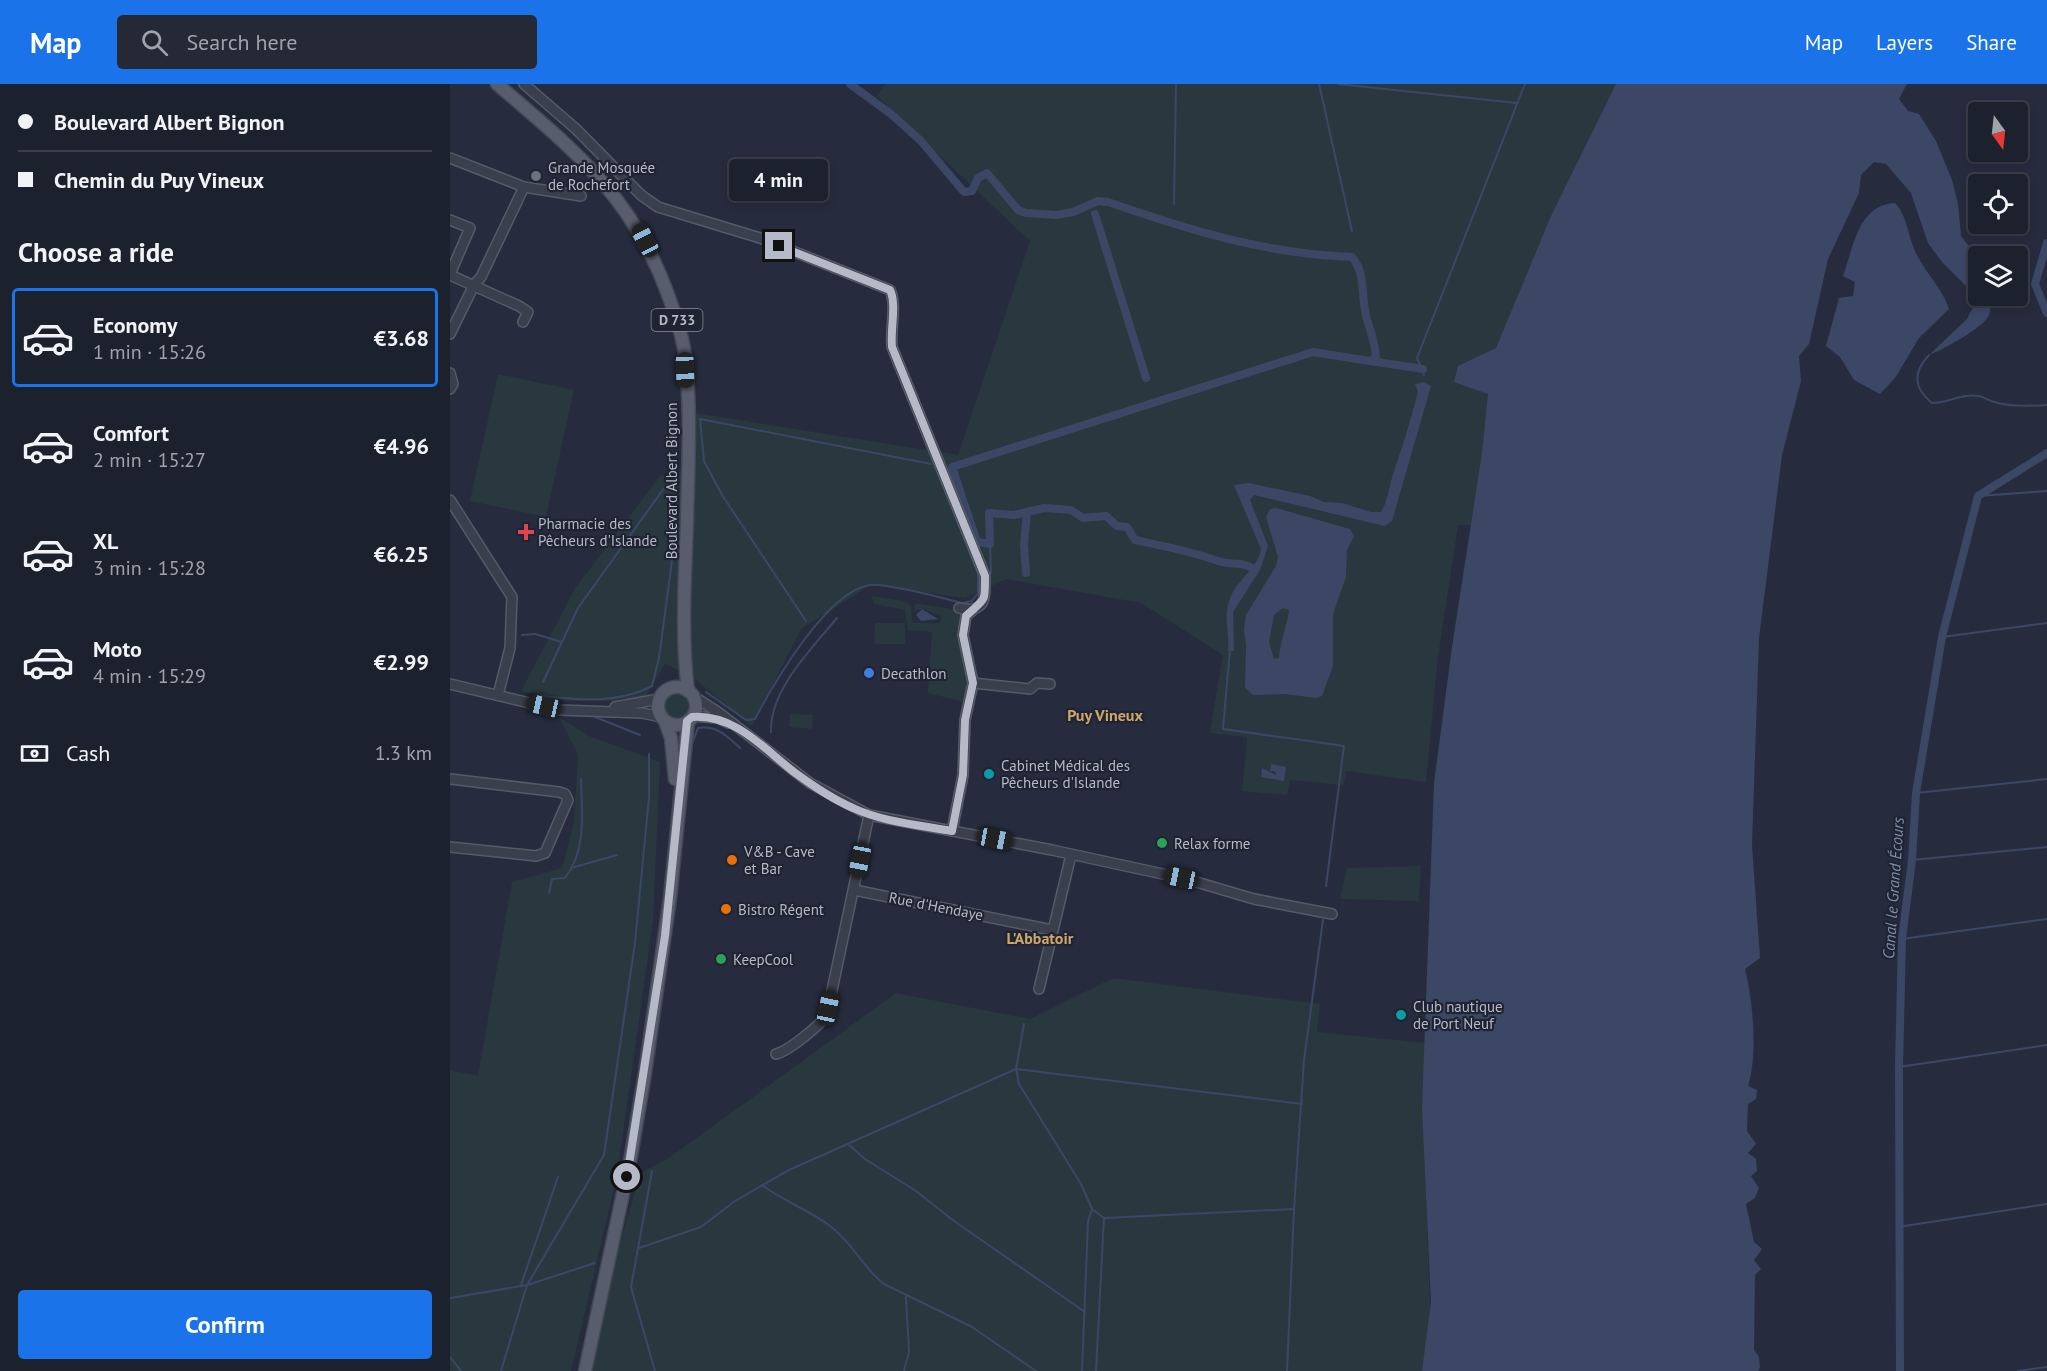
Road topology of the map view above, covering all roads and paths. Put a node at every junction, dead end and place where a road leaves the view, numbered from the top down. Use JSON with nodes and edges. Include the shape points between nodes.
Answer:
{"nodes":[{"id":1,"x":497,"y":84,"type":"edge"},
{"id":2,"x":524,"y":84,"type":"edge"},
{"id":3,"x":450,"y":158,"type":"edge"},
{"id":4,"x":524,"y":187,"type":"junction"},
{"id":5,"x":581,"y":196,"type":"dead end"},
{"id":6,"x":450,"y":220,"type":"edge"},
{"id":7,"x":450,"y":274,"type":"edge"},
{"id":8,"x":474,"y":285,"type":"junction"},
{"id":9,"x":523,"y":322,"type":"dead end"},
{"id":10,"x":450,"y":334,"type":"edge"},
{"id":11,"x":450,"y":373,"type":"edge"},
{"id":12,"x":450,"y":389,"type":"edge"},
{"id":13,"x":450,"y":500,"type":"edge"},
{"id":14,"x":959,"y":608,"type":"dead end"},
{"id":15,"x":972,"y":610,"type":"junction"},
{"id":16,"x":684,"y":621,"type":"junction"},
{"id":17,"x":973,"y":683,"type":"junction"},
{"id":18,"x":450,"y":684,"type":"edge"},
{"id":19,"x":1050,"y":684,"type":"dead end"},
{"id":20,"x":672,"y":688,"type":"junction"},
{"id":21,"x":690,"y":693,"type":"junction"},
{"id":22,"x":498,"y":695,"type":"junction"},
{"id":23,"x":659,"y":699,"type":"junction"},
{"id":24,"x":589,"y":710,"type":"junction"},
{"id":25,"x":663,"y":719,"type":"junction"},
{"id":26,"x":690,"y":719,"type":"junction"},
{"id":27,"x":740,"y":728,"type":"junction"},
{"id":28,"x":450,"y":778,"type":"edge"},
{"id":29,"x":869,"y":815,"type":"junction"},
{"id":30,"x":676,"y":816,"type":"junction"},
{"id":31,"x":952,"y":831,"type":"junction"},
{"id":32,"x":450,"y":847,"type":"edge"},
{"id":33,"x":1071,"y":855,"type":"junction"},
{"id":34,"x":854,"y":890,"type":"junction"},
{"id":35,"x":1332,"y":914,"type":"dead end"},
{"id":36,"x":1052,"y":930,"type":"junction"},
{"id":37,"x":1039,"y":989,"type":"dead end"},
{"id":38,"x":776,"y":1053,"type":"dead end"},
{"id":39,"x":585,"y":1371,"type":"edge"}],
"edges":[{"from":1,"to":16,"type":"main road","name":"Boulevard Albert Bignon","number":"D 733","via":[[570,147],[620,202],[652,254],[676,316],[684,349],[687,412]]},
{"from":2,"to":15,"type":"street","via":[[658,207],[760,238],[890,290],[894,298],[892,347],[985,578],[984,598]]},
{"from":3,"to":4,"type":"street"},
{"from":4,"to":5,"type":"street"},
{"from":4,"to":8,"type":"street"},
{"from":6,"to":7,"type":"street","via":[[470,228]]},
{"from":7,"to":8,"type":"street"},
{"from":8,"to":9,"type":"street","via":[[528,312]]},
{"from":8,"to":10,"type":"street"},
{"from":11,"to":12,"type":"street"},
{"from":13,"to":22,"type":"street","via":[[512,597],[510,648]]},
{"from":14,"to":15,"type":"street"},
{"from":15,"to":17,"type":"street","via":[[966,616],[963,635]]},
{"from":16,"to":20,"type":"main road","name":"Boulevard Albert Bignon","number":"D 733"},
{"from":16,"to":21,"type":"main road","name":"Boulevard Albert Bignon","number":"D 733"},
{"from":17,"to":19,"type":"street","via":[[1030,689],[1037,682]]},
{"from":17,"to":31,"type":"street","via":[[965,720],[963,775]]},
{"from":18,"to":22,"type":"street"},
{"from":20,"to":21,"type":"main road"},
{"from":20,"to":23,"type":"main road"},
{"from":21,"to":26,"type":"main road","via":[[695,706]]},
{"from":21,"to":27,"type":"street"},
{"from":22,"to":24,"type":"street","via":[[559,710]]},
{"from":23,"to":24,"type":"street"},
{"from":23,"to":25,"type":"main road"},
{"from":24,"to":25,"type":"street"},
{"from":25,"to":26,"type":"main road","via":[[676,725]]},
{"from":25,"to":30,"type":"main road","via":[[672,748]]},
{"from":26,"to":27,"type":"street","via":[[718,718]]},
{"from":26,"to":30,"type":"main road"},
{"from":27,"to":29,"type":"street","via":[[810,783]]},
{"from":28,"to":32,"type":"street","via":[[559,792],[568,800],[545,853],[524,856]]},
{"from":29,"to":31,"type":"street"},
{"from":29,"to":34,"type":"street"},
{"from":30,"to":39,"type":"main road","via":[[670,898],[645,1073]]},
{"from":31,"to":33,"type":"street"},
{"from":33,"to":35,"type":"street"},
{"from":33,"to":36,"type":"street"},
{"from":34,"to":36,"type":"street","name":"Rue d'Hendaye"},
{"from":34,"to":38,"type":"street","via":[[827,1014],[783,1052]]},
{"from":36,"to":37,"type":"street"}]}
